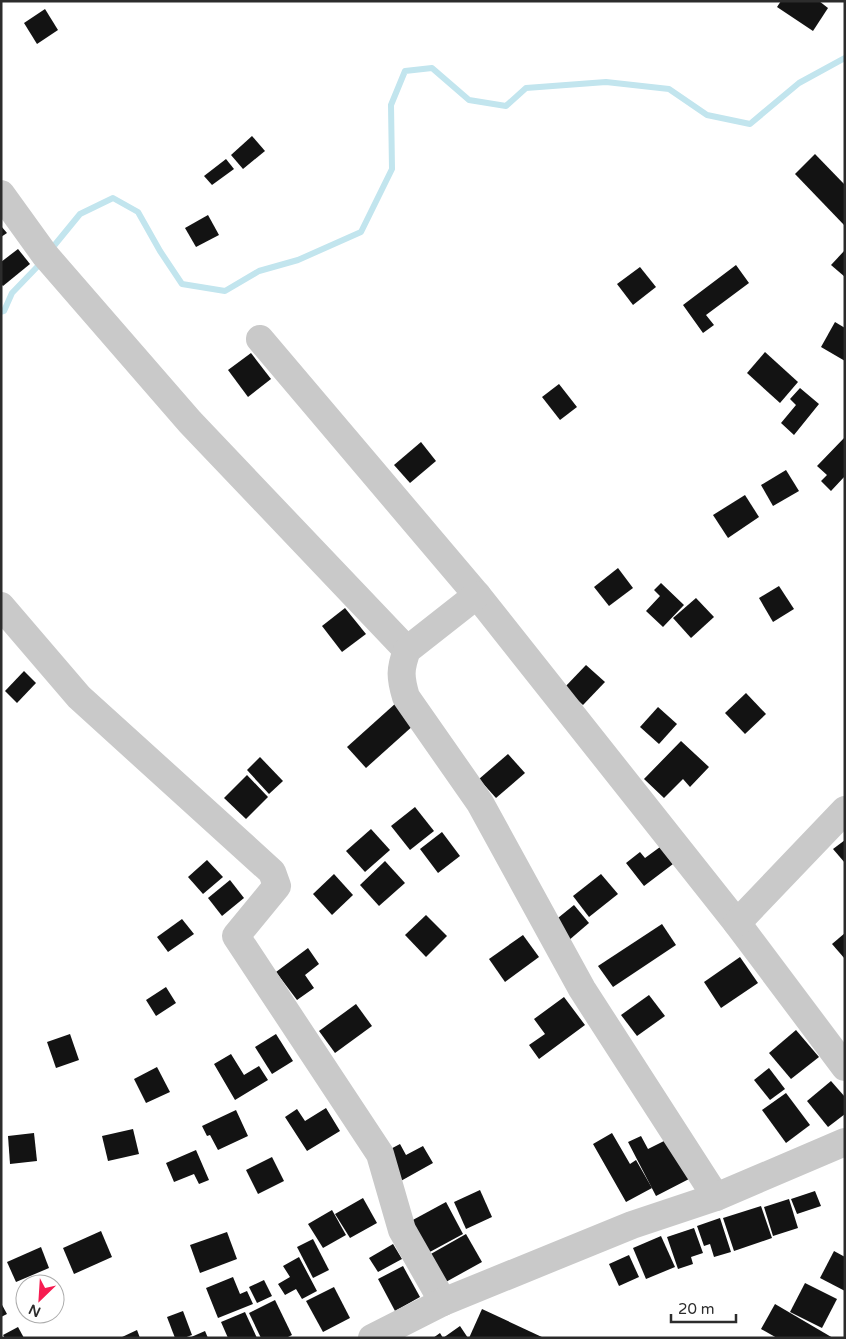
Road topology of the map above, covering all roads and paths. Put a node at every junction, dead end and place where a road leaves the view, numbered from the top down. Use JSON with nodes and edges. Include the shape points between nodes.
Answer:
{"nodes":[{"id":1,"x":1,"y":194,"type":"edge"},
{"id":2,"x":260,"y":338,"type":"dead end"},
{"id":3,"x":477,"y":595,"type":"junction"},
{"id":4,"x":1,"y":606,"type":"edge"},
{"id":5,"x":407,"y":650,"type":"junction"},
{"id":6,"x":845,"y":810,"type":"edge"},
{"id":7,"x":737,"y":923,"type":"junction"},
{"id":8,"x":845,"y":1067,"type":"edge"},
{"id":9,"x":845,"y":1142,"type":"edge"},
{"id":10,"x":716,"y":1197,"type":"junction"},
{"id":11,"x":443,"y":1302,"type":"junction"},
{"id":12,"x":372,"y":1338,"type":"edge"}],
"edges":[{"from":1,"to":5,"type":"street","via":[[45,255],[190,422]]},
{"from":2,"to":3,"type":"street"},
{"from":3,"to":5,"type":"street"},
{"from":3,"to":7,"type":"street"},
{"from":4,"to":11,"type":"street","via":[[79,697],[272,872],[277,886],[236,936],[380,1154],[402,1230]]},
{"from":5,"to":10,"type":"street","via":[[401,679],[406,696],[480,803],[582,989]]},
{"from":6,"to":7,"type":"street"},
{"from":7,"to":8,"type":"street"},
{"from":9,"to":10,"type":"street"},
{"from":10,"to":11,"type":"street","via":[[632,1225]]},
{"from":11,"to":12,"type":"street"}]}
